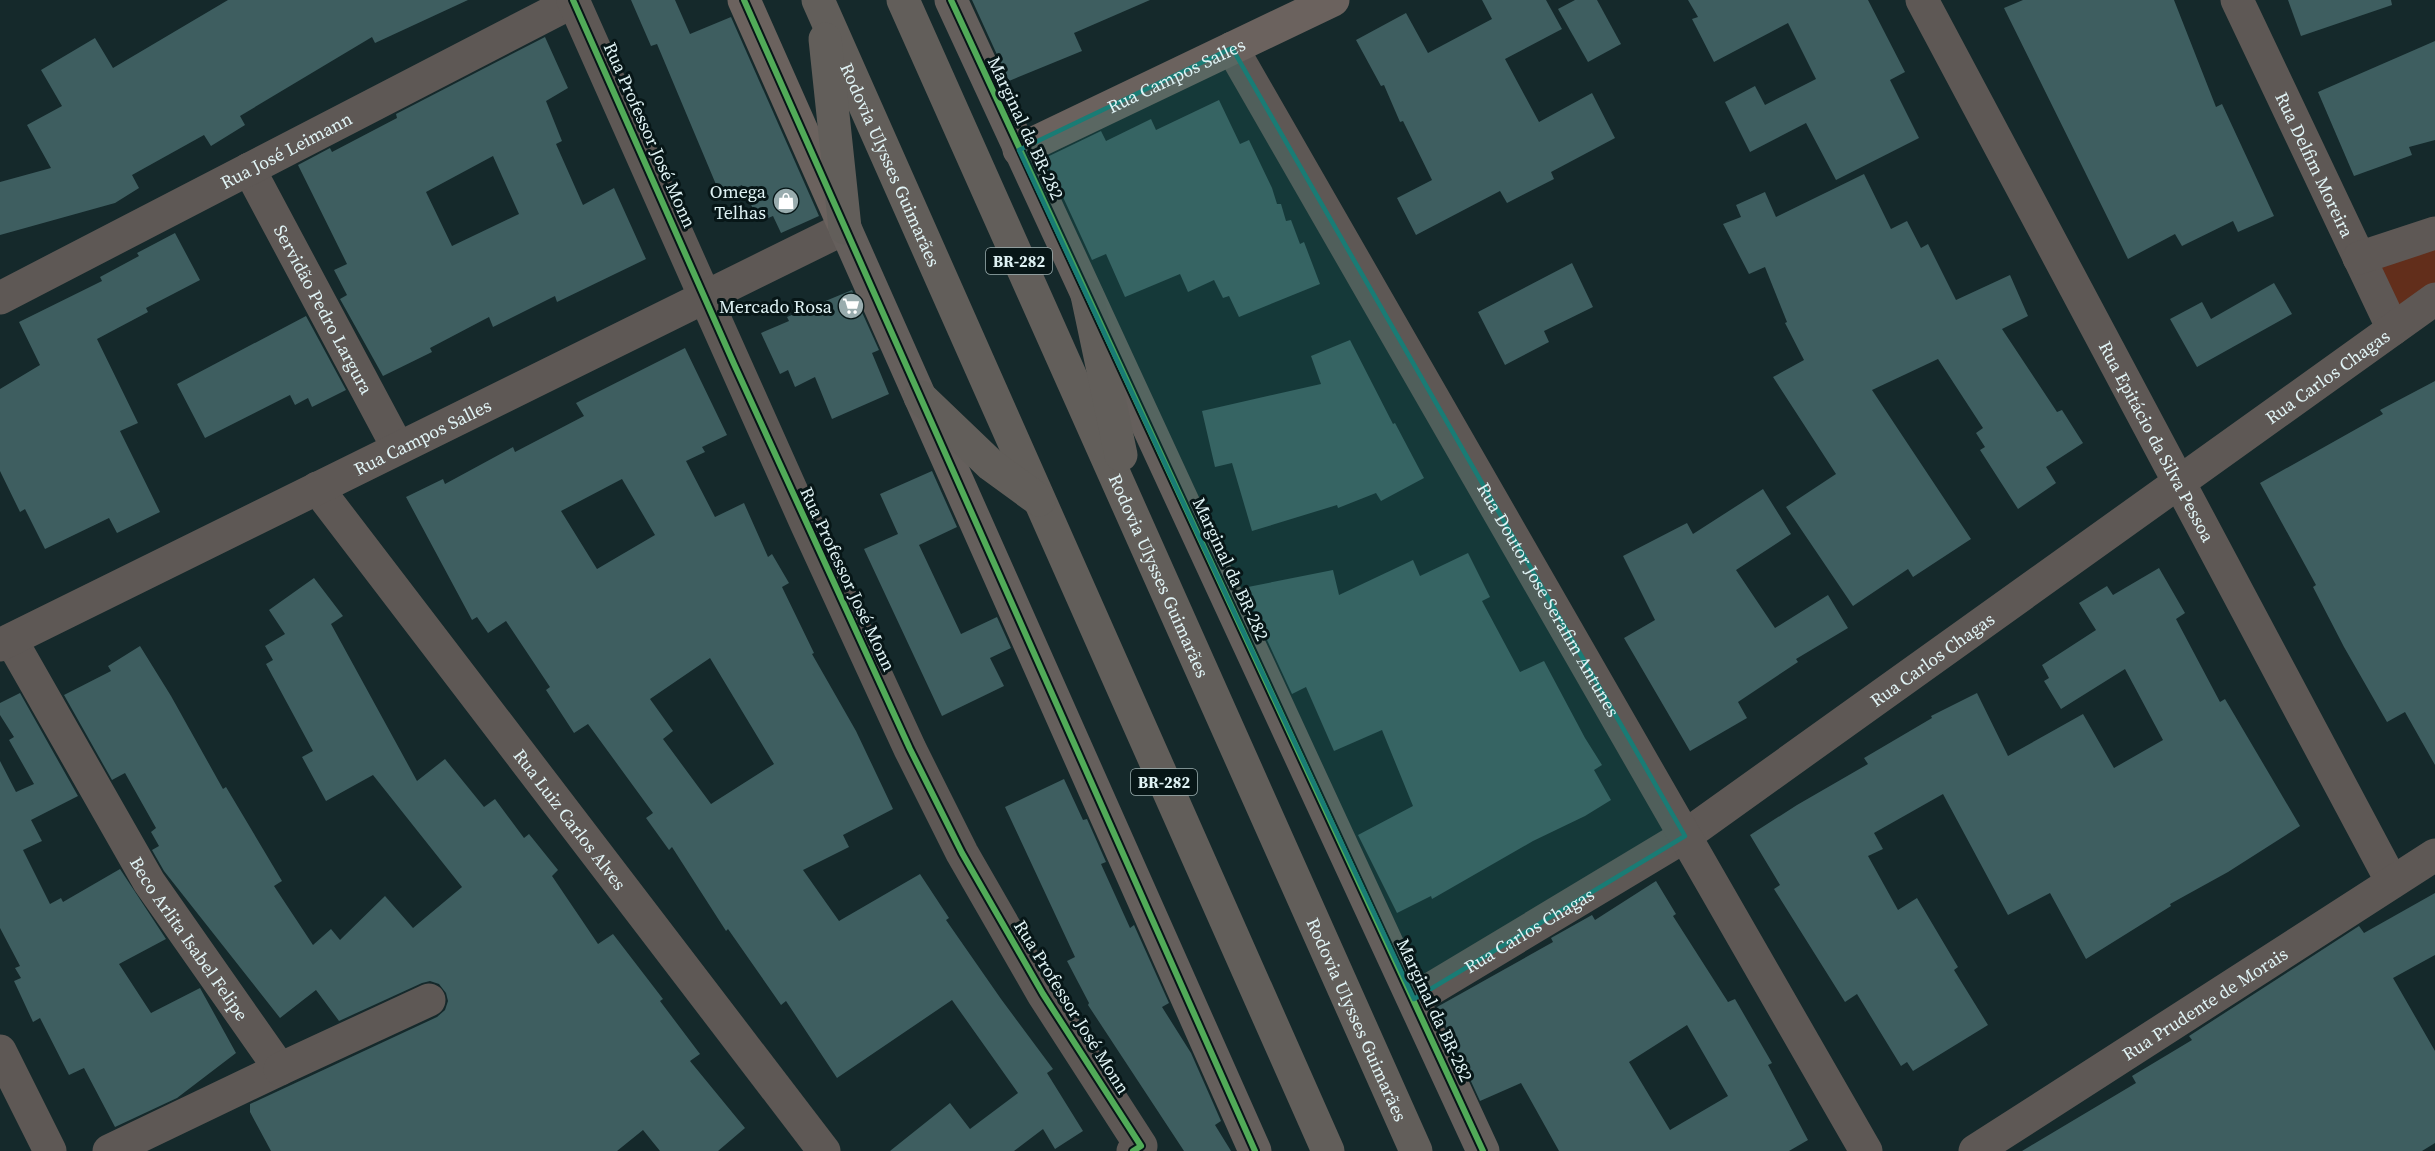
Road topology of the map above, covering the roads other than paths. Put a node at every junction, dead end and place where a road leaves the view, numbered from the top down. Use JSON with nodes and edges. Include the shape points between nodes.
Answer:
{"nodes":[{"id":1,"x":744,"y":0,"type":"edge"},
{"id":2,"x":903,"y":0,"type":"edge"},
{"id":3,"x":951,"y":0,"type":"edge"},
{"id":4,"x":1333,"y":0,"type":"edge"},
{"id":5,"x":1923,"y":0,"type":"edge"},
{"id":6,"x":2237,"y":0,"type":"edge"},
{"id":7,"x":574,"y":1,"type":"edge"},
{"id":8,"x":820,"y":5,"type":"edge"},
{"id":9,"x":1232,"y":48,"type":"junction"},
{"id":10,"x":1019,"y":150,"type":"junction"},
{"id":11,"x":249,"y":169,"type":"junction"},
{"id":12,"x":845,"y":228,"type":"junction"},
{"id":13,"x":2435,"y":233,"type":"edge"},
{"id":14,"x":2359,"y":258,"type":"junction"},
{"id":15,"x":1087,"y":295,"type":"junction"},
{"id":16,"x":0,"y":297,"type":"edge"},
{"id":17,"x":705,"y":297,"type":"junction"},
{"id":18,"x":2435,"y":299,"type":"edge"},
{"id":19,"x":2393,"y":329,"type":"junction"},
{"id":20,"x":920,"y":397,"type":"junction"},
{"id":21,"x":398,"y":448,"type":"junction"},
{"id":22,"x":2179,"y":483,"type":"junction"},
{"id":23,"x":317,"y":489,"type":"junction"},
{"id":24,"x":1039,"y":500,"type":"junction"},
{"id":25,"x":1136,"y":521,"type":"junction"},
{"id":26,"x":6,"y":643,"type":"edge"},
{"id":27,"x":1685,"y":836,"type":"junction"},
{"id":28,"x":2435,"y":855,"type":"edge"},
{"id":29,"x":2392,"y":882,"type":"junction"},
{"id":30,"x":1414,"y":999,"type":"junction"},
{"id":31,"x":429,"y":1000,"type":"dead end"},
{"id":32,"x":0,"y":1052,"type":"edge"},
{"id":33,"x":280,"y":1069,"type":"junction"},
{"id":34,"x":1137,"y":1149,"type":"edge"},
{"id":35,"x":50,"y":1151,"type":"edge"},
{"id":36,"x":109,"y":1151,"type":"edge"},
{"id":37,"x":824,"y":1151,"type":"edge"},
{"id":38,"x":1255,"y":1151,"type":"edge"},
{"id":39,"x":1328,"y":1151,"type":"edge"},
{"id":40,"x":1416,"y":1151,"type":"edge"},
{"id":41,"x":1483,"y":1151,"type":"edge"},
{"id":42,"x":1866,"y":1151,"type":"edge"},
{"id":43,"x":1975,"y":1151,"type":"edge"}],
"edges":[{"from":1,"to":12,"type":"main road"},
{"from":2,"to":25,"type":"highway","name":"Rodovia Ulysses Guimarães","number":"BR-282"},
{"from":3,"to":10,"type":"main road","name":"Marginal da BR-282"},
{"from":4,"to":9,"type":"main road","name":"Rua Campos Salles"},
{"from":5,"to":22,"type":"street","name":"Rua Epitácio da Silva Pessoa"},
{"from":6,"to":14,"type":"street","name":"Rua Delfim Moreira"},
{"from":7,"to":11,"type":"street","name":"Rua José Leimann"},
{"from":7,"to":17,"type":"street","name":"Rua Professor José Monn"},
{"from":8,"to":12,"type":"highway"},
{"from":8,"to":24,"type":"highway","name":"Rodovia Ulysses Guimarães","number":"BR-282"},
{"from":9,"to":10,"type":"main road","name":"Rua Campos Salles"},
{"from":9,"to":27,"type":"street","name":"Rua Doutor José Serafim Antunes"},
{"from":10,"to":15,"type":"main road","name":"Marginal da BR-282"},
{"from":11,"to":16,"type":"street","name":"Rua José Leimann"},
{"from":11,"to":21,"type":"street","name":"Servidão Pedro Largura"},
{"from":12,"to":17,"type":"street","name":"Rua Campos Salles"},
{"from":12,"to":20,"type":"main road"},
{"from":13,"to":14,"type":"street"},
{"from":14,"to":19,"type":"street","name":"Rua Delfim Moreira"},
{"from":15,"to":25,"type":"highway"},
{"from":15,"to":30,"type":"main road","name":"Marginal da BR-282"},
{"from":17,"to":21,"type":"street","name":"Rua Campos Salles"},
{"from":17,"to":34,"type":"street","name":"Rua Professor José Monn","via":[[910,749],[962,853]]},
{"from":18,"to":19,"type":"street","name":"Rua Carlos Chagas"},
{"from":19,"to":22,"type":"street","name":"Rua Carlos Chagas"},
{"from":20,"to":24,"type":"highway","via":[[991,465]]},
{"from":20,"to":38,"type":"main road"},
{"from":21,"to":23,"type":"street","name":"Rua Campos Salles"},
{"from":22,"to":27,"type":"street","name":"Rua Carlos Chagas"},
{"from":22,"to":29,"type":"street","name":"Rua Epitácio da Silva Pessoa"},
{"from":23,"to":26,"type":"street","name":"Rua Campos Salles"},
{"from":23,"to":37,"type":"street","name":"Rua Luiz Carlos Alves"},
{"from":24,"to":39,"type":"highway","name":"Rodovia Ulysses Guimarães","number":"BR-282"},
{"from":25,"to":40,"type":"highway","name":"Rodovia Ulysses Guimarães","number":"BR-282"},
{"from":26,"to":33,"type":"street","name":"Beco Arlita Isabel Felipe","via":[[149,882]]},
{"from":27,"to":30,"type":"street","name":"Rua Carlos Chagas"},
{"from":27,"to":42,"type":"street","name":"Rua Doutor José Serafim Antunes"},
{"from":28,"to":29,"type":"street","name":"Rua Prudente de Morais"},
{"from":29,"to":43,"type":"street","name":"Rua Prudente de Morais"},
{"from":30,"to":41,"type":"main road","name":"Marginal da BR-282"},
{"from":31,"to":33,"type":"street"},
{"from":32,"to":35,"type":"street"},
{"from":33,"to":36,"type":"street"}]}
